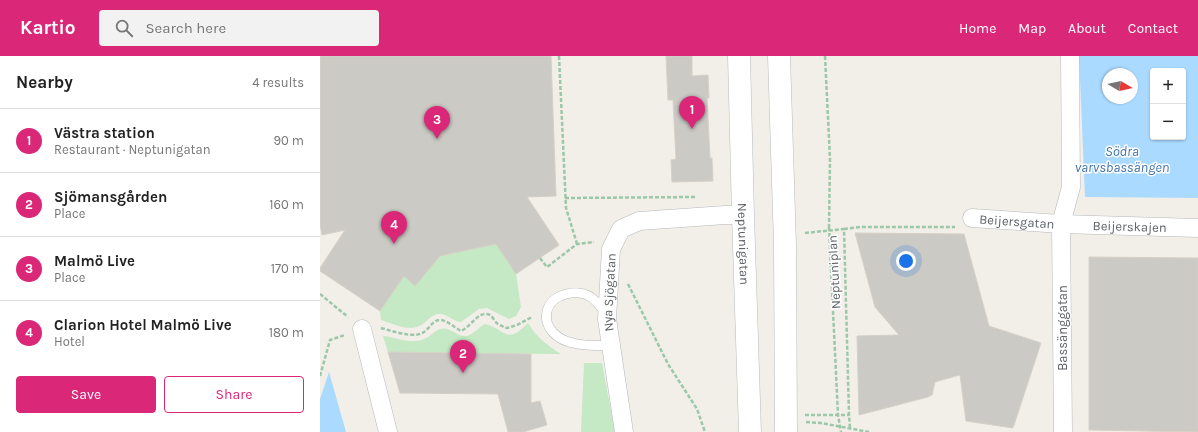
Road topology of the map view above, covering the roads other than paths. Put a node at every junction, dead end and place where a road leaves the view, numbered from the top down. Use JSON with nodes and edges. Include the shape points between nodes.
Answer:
{"nodes":[{"id":1,"x":739,"y":56,"type":"edge"},
{"id":2,"x":779,"y":56,"type":"edge"},
{"id":3,"x":1070,"y":56,"type":"edge"},
{"id":4,"x":743,"y":215,"type":"junction"},
{"id":5,"x":972,"y":218,"type":"road end"},
{"id":6,"x":1061,"y":224,"type":"junction"},
{"id":7,"x":1198,"y":228,"type":"edge"},
{"id":8,"x":607,"y":320,"type":"junction"},
{"id":9,"x":362,"y":329,"type":"road end"},
{"id":10,"x":610,"y":345,"type":"junction"},
{"id":11,"x":787,"y":430,"type":"edge"},
{"id":12,"x":388,"y":432,"type":"edge"},
{"id":13,"x":624,"y":432,"type":"edge"},
{"id":14,"x":750,"y":432,"type":"edge"},
{"id":15,"x":1063,"y":432,"type":"edge"}],
"edges":[{"from":1,"to":4,"type":"street","name":"Neptunigatan"},
{"from":2,"to":11,"type":"street"},
{"from":3,"to":6,"type":"street","name":"Bassänggatan","via":[[1071,187]]},
{"from":4,"to":8,"type":"street","name":"Nya Sjögatan","via":[[639,221],[621,229],[611,250]]},
{"from":4,"to":14,"type":"street","name":"Neptunigatan"},
{"from":5,"to":6,"type":"street","name":"Beijersgatan"},
{"from":6,"to":7,"type":"street","name":"Beijerskajen"},
{"from":6,"to":15,"type":"street","name":"Bassänggatan"},
{"from":8,"to":10,"type":"street","name":"Nya Sjögatan"},
{"from":8,"to":10,"type":"lane","via":[[598,303],[579,292],[560,296],[552,303],[547,318],[549,327],[556,336],[590,346]]},
{"from":9,"to":12,"type":"street"},
{"from":10,"to":13,"type":"street","name":"Nya Sjögatan"}]}
